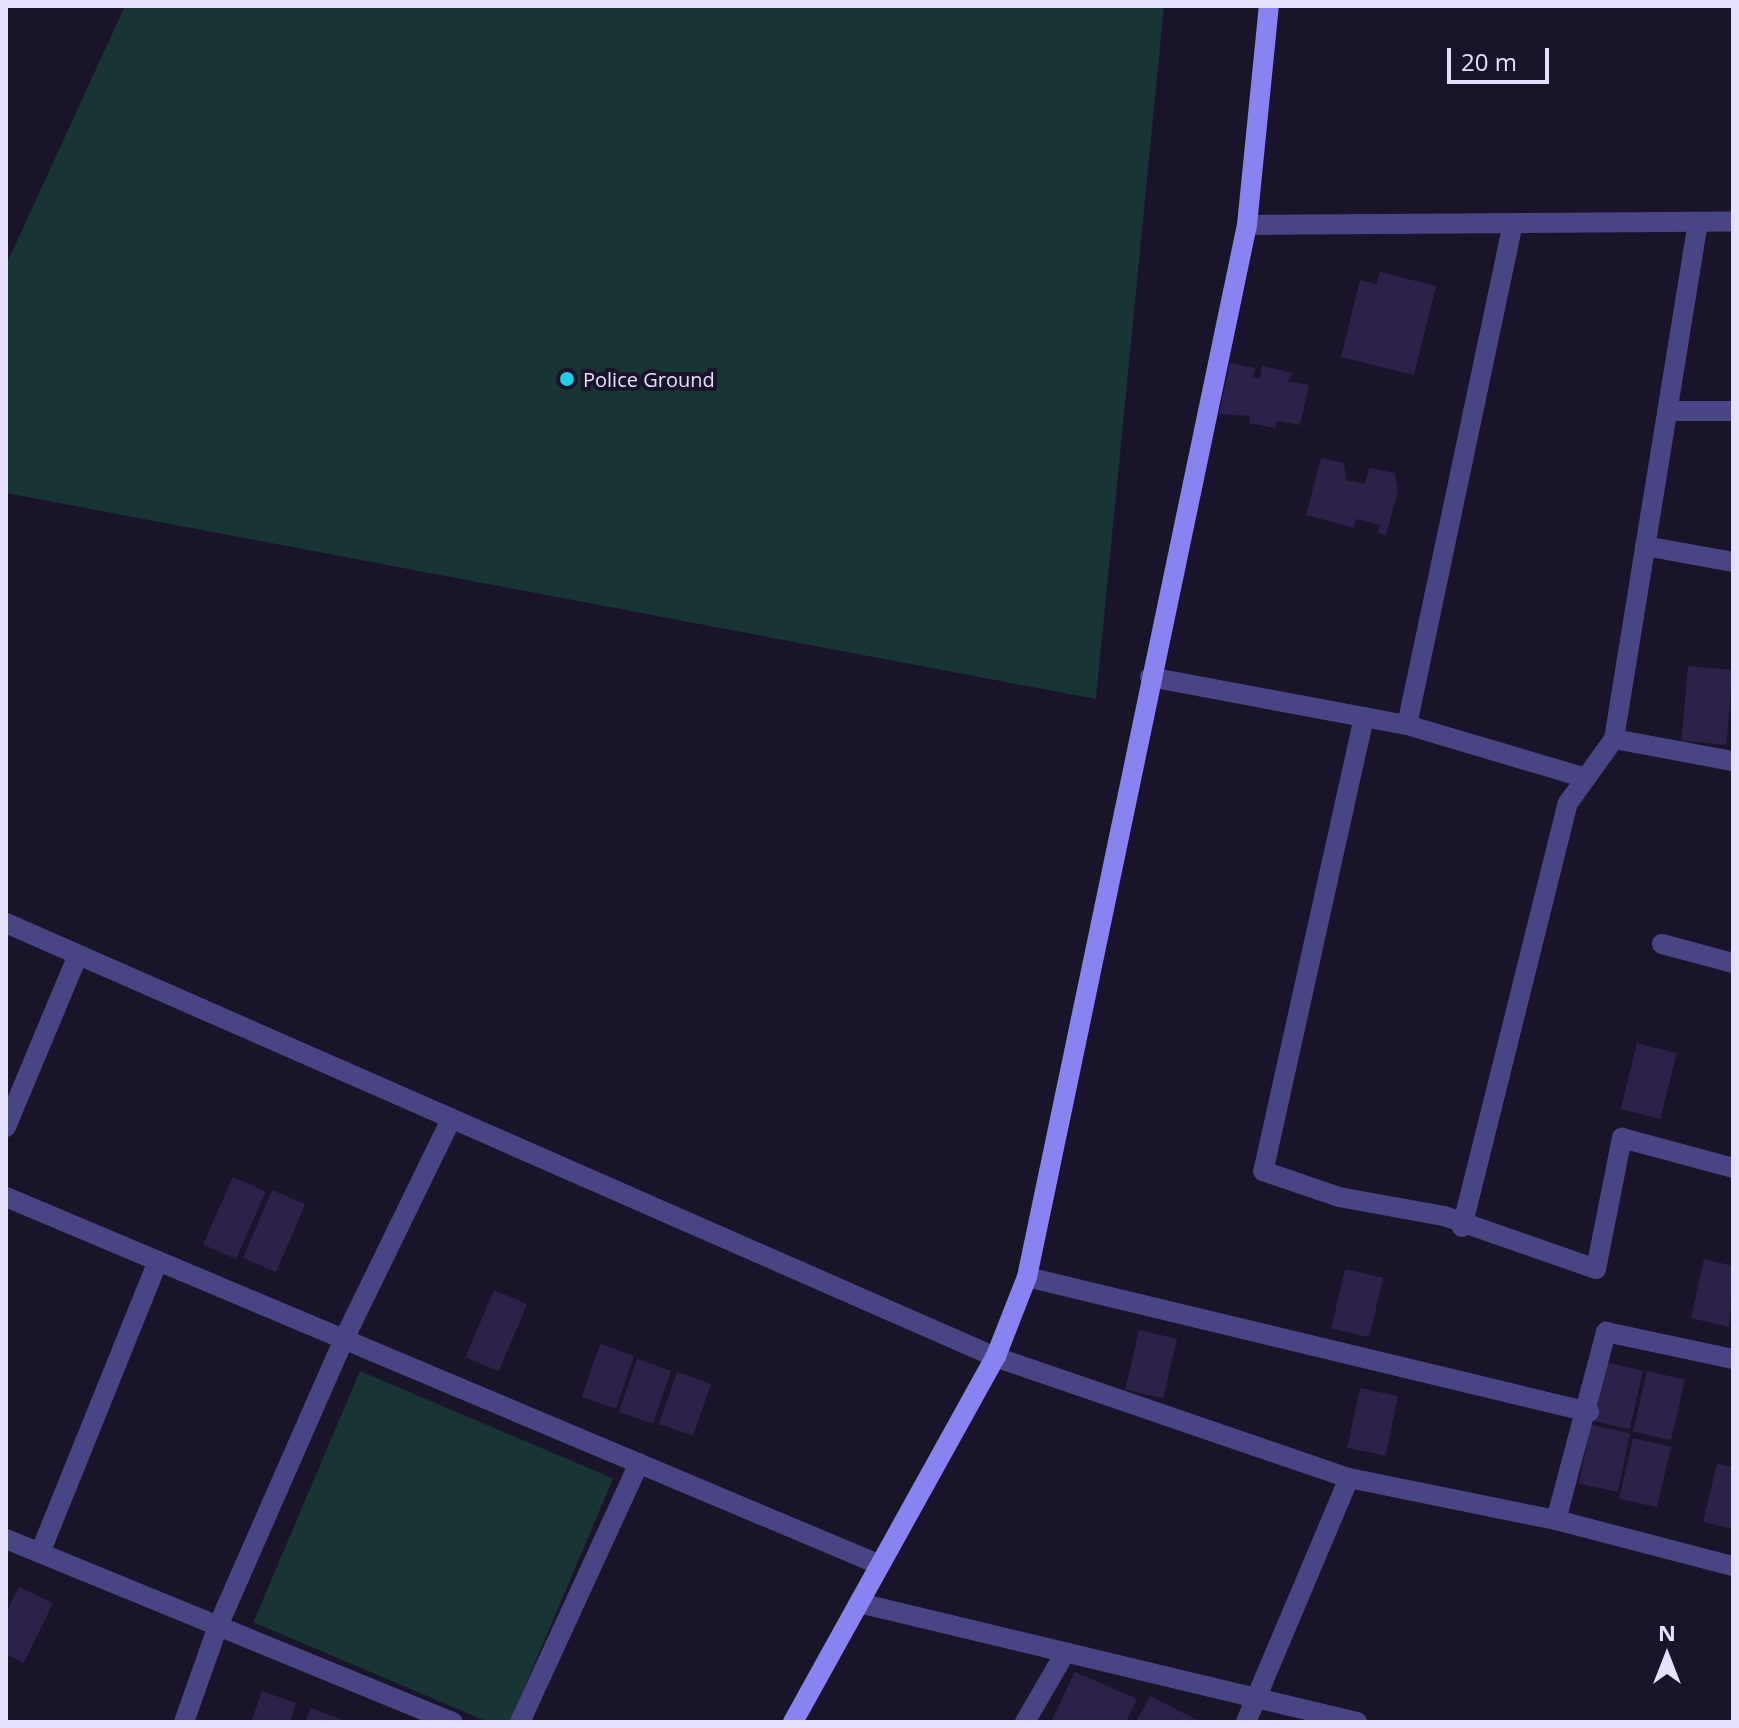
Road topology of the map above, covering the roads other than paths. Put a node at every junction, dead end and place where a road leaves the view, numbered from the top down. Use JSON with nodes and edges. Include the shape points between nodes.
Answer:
{"nodes":[{"id":1,"x":1269,"y":6,"type":"edge"},
{"id":2,"x":1698,"y":222,"type":"junction"},
{"id":3,"x":1733,"y":222,"type":"edge"},
{"id":4,"x":1513,"y":223,"type":"junction"},
{"id":5,"x":1247,"y":225,"type":"junction"},
{"id":6,"x":1667,"y":411,"type":"junction"},
{"id":7,"x":1733,"y":411,"type":"edge"},
{"id":8,"x":1645,"y":546,"type":"junction"},
{"id":9,"x":1733,"y":562,"type":"edge"},
{"id":10,"x":1150,"y":677,"type":"junction"},
{"id":11,"x":1364,"y":717,"type":"junction"},
{"id":12,"x":1407,"y":725,"type":"junction"},
{"id":13,"x":1614,"y":739,"type":"junction"},
{"id":14,"x":1733,"y":761,"type":"edge"},
{"id":15,"x":1586,"y":778,"type":"junction"},
{"id":16,"x":6,"y":923,"type":"edge"},
{"id":17,"x":1662,"y":944,"type":"dead end"},
{"id":18,"x":77,"y":957,"type":"junction"},
{"id":19,"x":1733,"y":963,"type":"edge"},
{"id":20,"x":451,"y":1120,"type":"junction"},
{"id":21,"x":6,"y":1127,"type":"edge"},
{"id":22,"x":1733,"y":1168,"type":"edge"},
{"id":23,"x":6,"y":1197,"type":"edge"},
{"id":24,"x":1462,"y":1227,"type":"junction"},
{"id":25,"x":158,"y":1261,"type":"junction"},
{"id":26,"x":1027,"y":1277,"type":"junction"},
{"id":27,"x":344,"y":1339,"type":"junction"},
{"id":28,"x":995,"y":1357,"type":"junction"},
{"id":29,"x":1733,"y":1359,"type":"edge"},
{"id":30,"x":1589,"y":1412,"type":"junction"},
{"id":31,"x":639,"y":1463,"type":"junction"},
{"id":32,"x":1349,"y":1478,"type":"junction"},
{"id":33,"x":1556,"y":1520,"type":"junction"},
{"id":34,"x":6,"y":1539,"type":"edge"},
{"id":35,"x":40,"y":1553,"type":"junction"},
{"id":36,"x":880,"y":1565,"type":"junction"},
{"id":37,"x":1733,"y":1566,"type":"edge"},
{"id":38,"x":859,"y":1603,"type":"junction"},
{"id":39,"x":218,"y":1626,"type":"junction"},
{"id":40,"x":1065,"y":1653,"type":"junction"},
{"id":41,"x":1257,"y":1699,"type":"junction"},
{"id":42,"x":184,"y":1722,"type":"edge"},
{"id":43,"x":453,"y":1722,"type":"edge"},
{"id":44,"x":520,"y":1722,"type":"edge"},
{"id":45,"x":793,"y":1722,"type":"edge"},
{"id":46,"x":1025,"y":1722,"type":"edge"},
{"id":47,"x":1246,"y":1722,"type":"edge"},
{"id":48,"x":1357,"y":1722,"type":"edge"}],
"edges":[{"from":1,"to":5,"type":"street"},
{"from":2,"to":3,"type":"street"},
{"from":2,"to":4,"type":"street"},
{"from":2,"to":6,"type":"street"},
{"from":4,"to":5,"type":"street"},
{"from":4,"to":12,"type":"street"},
{"from":5,"to":10,"type":"street"},
{"from":6,"to":7,"type":"street"},
{"from":6,"to":8,"type":"street"},
{"from":8,"to":9,"type":"street"},
{"from":8,"to":13,"type":"street"},
{"from":10,"to":11,"type":"street"},
{"from":10,"to":26,"type":"street"},
{"from":11,"to":12,"type":"street"},
{"from":11,"to":24,"type":"street","via":[[1263,1171],[1339,1197],[1444,1216]]},
{"from":12,"to":15,"type":"street"},
{"from":13,"to":14,"type":"street"},
{"from":13,"to":15,"type":"street"},
{"from":15,"to":24,"type":"street","via":[[1568,803]]},
{"from":16,"to":18,"type":"street"},
{"from":17,"to":19,"type":"street"},
{"from":18,"to":20,"type":"street"},
{"from":18,"to":21,"type":"street"},
{"from":20,"to":27,"type":"street"},
{"from":20,"to":28,"type":"street"},
{"from":22,"to":24,"type":"street","via":[[1622,1138],[1596,1269]]},
{"from":23,"to":25,"type":"street"},
{"from":25,"to":27,"type":"street"},
{"from":25,"to":35,"type":"street"},
{"from":26,"to":28,"type":"street"},
{"from":26,"to":30,"type":"street"},
{"from":27,"to":31,"type":"street"},
{"from":27,"to":39,"type":"street"},
{"from":28,"to":32,"type":"street"},
{"from":28,"to":36,"type":"street"},
{"from":29,"to":30,"type":"street","via":[[1606,1332]]},
{"from":30,"to":33,"type":"street"},
{"from":31,"to":36,"type":"street"},
{"from":31,"to":44,"type":"street"},
{"from":32,"to":33,"type":"street"},
{"from":32,"to":41,"type":"street"},
{"from":33,"to":37,"type":"street"},
{"from":34,"to":35,"type":"street"},
{"from":35,"to":39,"type":"street"},
{"from":36,"to":38,"type":"street"},
{"from":38,"to":40,"type":"street"},
{"from":38,"to":45,"type":"street"},
{"from":39,"to":42,"type":"street"},
{"from":39,"to":43,"type":"street"},
{"from":40,"to":41,"type":"street"},
{"from":40,"to":46,"type":"street"},
{"from":41,"to":47,"type":"street"},
{"from":41,"to":48,"type":"street"}]}
